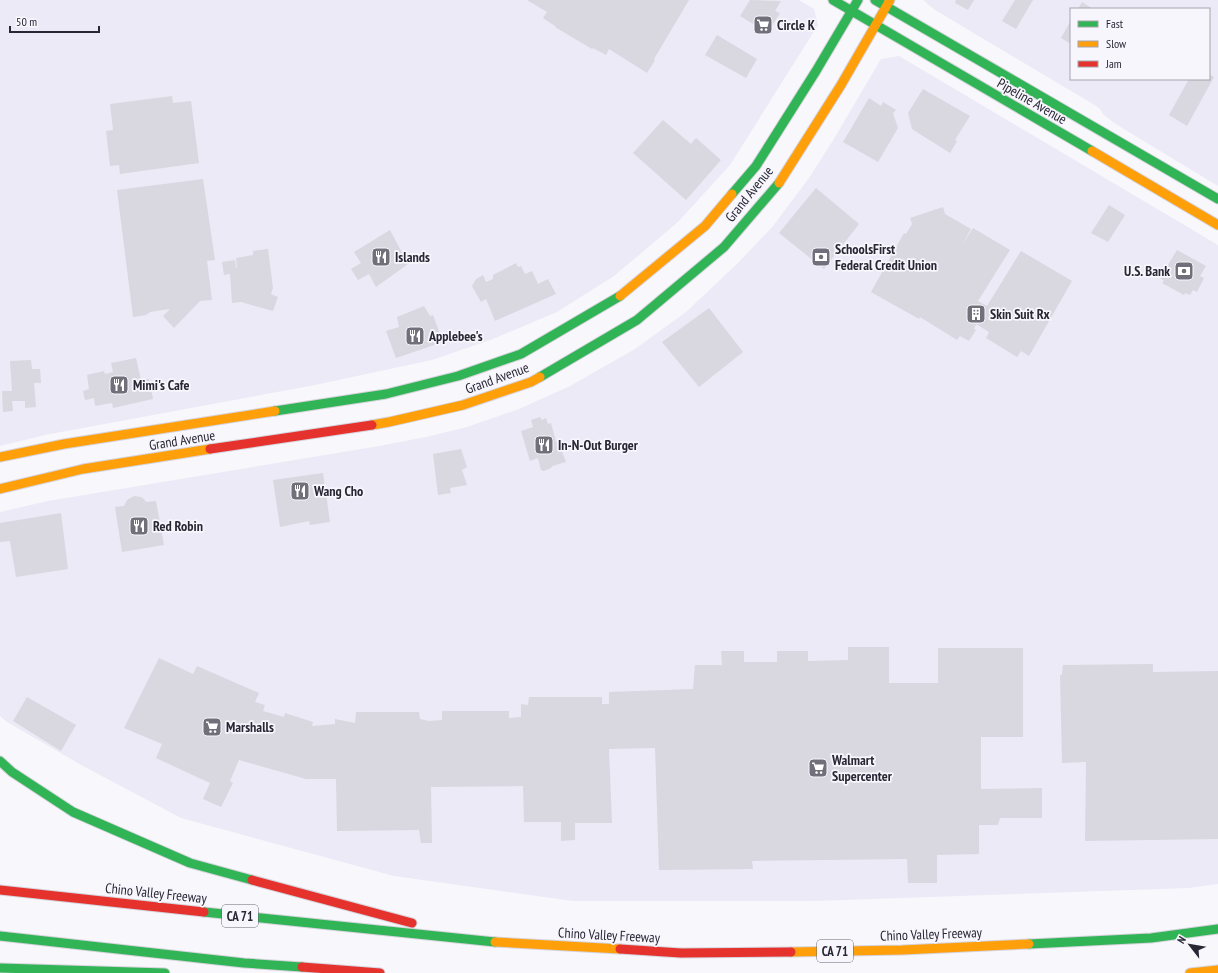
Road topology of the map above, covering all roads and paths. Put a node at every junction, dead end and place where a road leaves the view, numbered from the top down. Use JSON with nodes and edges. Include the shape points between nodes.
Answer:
{"nodes":[{"id":1,"x":833,"y":0,"type":"edge"},
{"id":2,"x":858,"y":0,"type":"edge"},
{"id":3,"x":875,"y":0,"type":"edge"},
{"id":4,"x":888,"y":3,"type":"edge"},
{"id":5,"x":851,"y":11,"type":"junction"},
{"id":6,"x":875,"y":25,"type":"junction"},
{"id":7,"x":1218,"y":199,"type":"edge"},
{"id":8,"x":1218,"y":225,"type":"edge"},
{"id":9,"x":0,"y":457,"type":"edge"},
{"id":10,"x":0,"y":489,"type":"edge"},
{"id":11,"x":0,"y":761,"type":"edge"},
{"id":12,"x":0,"y":890,"type":"edge"},
{"id":13,"x":1218,"y":929,"type":"edge"},
{"id":14,"x":0,"y":936,"type":"edge"},
{"id":15,"x":479,"y":941,"type":"junction"},
{"id":16,"x":244,"y":963,"type":"junction"},
{"id":17,"x":0,"y":968,"type":"edge"},
{"id":18,"x":216,"y":970,"type":"dead end"},
{"id":19,"x":1218,"y":970,"type":"edge"},
{"id":20,"x":165,"y":973,"type":"edge"},
{"id":21,"x":380,"y":973,"type":"edge"},
{"id":22,"x":1190,"y":973,"type":"edge"}],
"edges":[{"from":1,"to":5,"type":"main road","name":"Pipeline Avenue"},
{"from":2,"to":5,"type":"main road","name":"Grand Avenue"},
{"from":3,"to":4,"type":"main road","name":"Pipeline Avenue"},
{"from":4,"to":6,"type":"main road","name":"Grand Avenue"},
{"from":4,"to":7,"type":"main road","name":"Pipeline Avenue"},
{"from":5,"to":6,"type":"main road","name":"Pipeline Avenue"},
{"from":5,"to":9,"type":"main road","name":"Grand Avenue","via":[[756,166],[705,226],[622,295],[521,354],[458,376],[386,394]]},
{"from":6,"to":8,"type":"main road","name":"Pipeline Avenue"},
{"from":6,"to":10,"type":"main road","name":"Grand Avenue","via":[[841,85],[779,183],[724,247],[637,320],[531,382],[463,405],[389,422],[83,469]]},
{"from":11,"to":15,"type":"main road","via":[[12,772],[73,812],[190,863]]},
{"from":12,"to":15,"type":"main road","name":"Chino Valley Freeway","number":"CA 71"},
{"from":13,"to":15,"type":"main road","name":"Chino Valley Freeway","number":"CA 71","via":[[1151,938],[902,950],[681,953]]},
{"from":14,"to":16,"type":"main road"},
{"from":16,"to":18,"type":"main road"},
{"from":16,"to":21,"type":"main road"},
{"from":17,"to":20,"type":"main road"},
{"from":19,"to":22,"type":"main road"}]}
